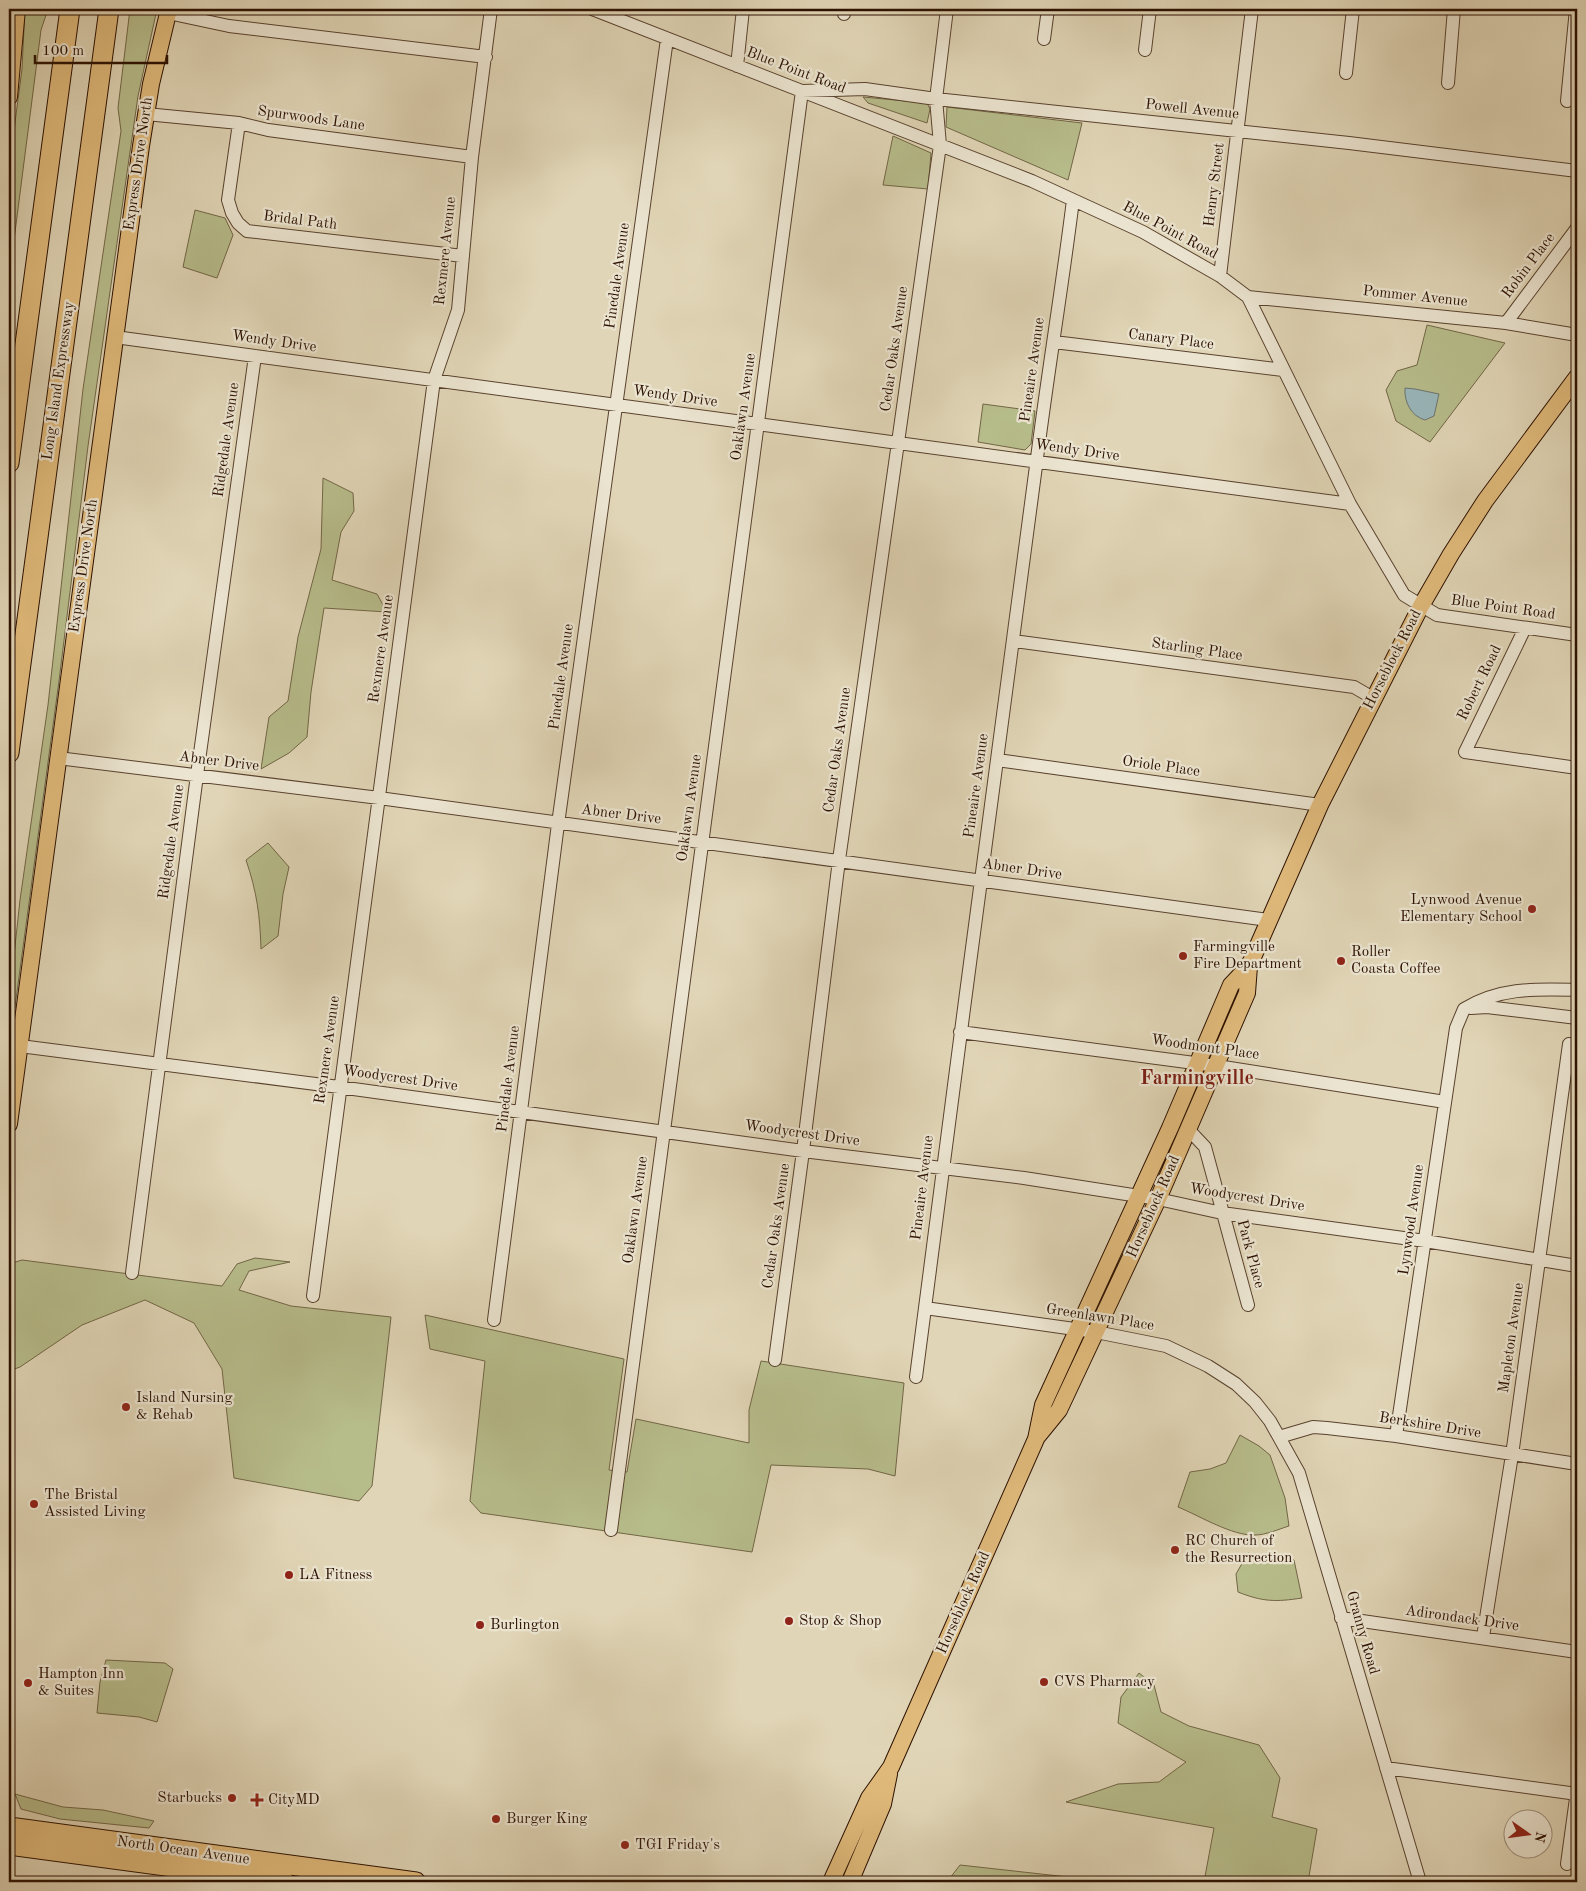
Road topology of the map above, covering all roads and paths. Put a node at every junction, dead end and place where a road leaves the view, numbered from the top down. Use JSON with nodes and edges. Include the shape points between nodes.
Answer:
{"nodes":[{"id":1,"x":17,"y":9,"type":"edge"},
{"id":2,"x":70,"y":9,"type":"edge"},
{"id":3,"x":109,"y":9,"type":"edge"},
{"id":4,"x":491,"y":9,"type":"edge"},
{"id":5,"x":592,"y":9,"type":"edge"},
{"id":6,"x":744,"y":9,"type":"edge"},
{"id":7,"x":946,"y":9,"type":"edge"},
{"id":8,"x":1048,"y":9,"type":"edge"},
{"id":9,"x":1150,"y":9,"type":"edge"},
{"id":10,"x":1252,"y":9,"type":"edge"},
{"id":11,"x":1353,"y":9,"type":"edge"},
{"id":12,"x":1454,"y":9,"type":"edge"},
{"id":13,"x":1576,"y":9,"type":"edge"},
{"id":14,"x":169,"y":11,"type":"edge"},
{"id":15,"x":667,"y":39,"type":"junction"},
{"id":16,"x":1044,"y":39,"type":"dead end"},
{"id":17,"x":1145,"y":50,"type":"dead end"},
{"id":18,"x":486,"y":57,"type":"junction"},
{"id":19,"x":737,"y":66,"type":"junction"},
{"id":20,"x":1346,"y":73,"type":"dead end"},
{"id":21,"x":1448,"y":83,"type":"dead end"},
{"id":22,"x":802,"y":91,"type":"junction"},
{"id":23,"x":9,"y":97,"type":"edge"},
{"id":24,"x":936,"y":99,"type":"junction"},
{"id":25,"x":1566,"y":101,"type":"dead end"},
{"id":26,"x":146,"y":114,"type":"junction"},
{"id":27,"x":239,"y":123,"type":"junction"},
{"id":28,"x":1238,"y":131,"type":"junction"},
{"id":29,"x":940,"y":144,"type":"junction"},
{"id":30,"x":472,"y":157,"type":"junction"},
{"id":31,"x":1577,"y":171,"type":"edge"},
{"id":32,"x":1073,"y":200,"type":"junction"},
{"id":33,"x":1577,"y":228,"type":"edge"},
{"id":34,"x":463,"y":256,"type":"junction"},
{"id":35,"x":1220,"y":276,"type":"junction"},
{"id":36,"x":1248,"y":297,"type":"junction"},
{"id":37,"x":1506,"y":322,"type":"junction"},
{"id":38,"x":1577,"y":335,"type":"edge"},
{"id":39,"x":115,"y":338,"type":"junction"},
{"id":40,"x":1054,"y":342,"type":"junction"},
{"id":41,"x":255,"y":356,"type":"junction"},
{"id":42,"x":1283,"y":370,"type":"junction"},
{"id":43,"x":1577,"y":377,"type":"edge"},
{"id":44,"x":434,"y":380,"type":"junction"},
{"id":45,"x":617,"y":405,"type":"junction"},
{"id":46,"x":758,"y":425,"type":"junction"},
{"id":47,"x":898,"y":442,"type":"junction"},
{"id":48,"x":9,"y":463,"type":"edge"},
{"id":49,"x":1036,"y":463,"type":"junction"},
{"id":50,"x":1350,"y":504,"type":"junction"},
{"id":51,"x":1421,"y":606,"type":"junction"},
{"id":52,"x":1524,"y":628,"type":"junction"},
{"id":53,"x":1577,"y":635,"type":"edge"},
{"id":54,"x":1014,"y":641,"type":"junction"},
{"id":55,"x":1373,"y":698,"type":"junction"},
{"id":56,"x":9,"y":753,"type":"edge"},
{"id":57,"x":58,"y":758,"type":"junction"},
{"id":58,"x":997,"y":760,"type":"junction"},
{"id":59,"x":1577,"y":768,"type":"edge"},
{"id":60,"x":197,"y":776,"type":"junction"},
{"id":61,"x":378,"y":798,"type":"junction"},
{"id":62,"x":1320,"y":805,"type":"junction"},
{"id":63,"x":558,"y":824,"type":"junction"},
{"id":64,"x":702,"y":842,"type":"junction"},
{"id":65,"x":839,"y":860,"type":"junction"},
{"id":66,"x":981,"y":880,"type":"junction"},
{"id":67,"x":1268,"y":920,"type":"junction"},
{"id":68,"x":1249,"y":966,"type":"junction"},
{"id":69,"x":1577,"y":990,"type":"edge"},
{"id":70,"x":1464,"y":1009,"type":"junction"},
{"id":71,"x":1577,"y":1018,"type":"edge"},
{"id":72,"x":960,"y":1032,"type":"junction"},
{"id":73,"x":1569,"y":1044,"type":"dead end"},
{"id":74,"x":20,"y":1046,"type":"junction"},
{"id":75,"x":159,"y":1063,"type":"junction"},
{"id":76,"x":1198,"y":1063,"type":"junction"},
{"id":77,"x":1217,"y":1066,"type":"junction"},
{"id":78,"x":340,"y":1087,"type":"junction"},
{"id":79,"x":1445,"y":1102,"type":"junction"},
{"id":80,"x":521,"y":1112,"type":"junction"},
{"id":81,"x":9,"y":1124,"type":"edge"},
{"id":82,"x":1188,"y":1129,"type":"junction"},
{"id":83,"x":663,"y":1131,"type":"junction"},
{"id":84,"x":803,"y":1151,"type":"junction"},
{"id":85,"x":942,"y":1167,"type":"junction"},
{"id":86,"x":1139,"y":1196,"type":"junction"},
{"id":87,"x":1158,"y":1199,"type":"junction"},
{"id":88,"x":1222,"y":1213,"type":"junction"},
{"id":89,"x":1425,"y":1241,"type":"junction"},
{"id":90,"x":1540,"y":1259,"type":"junction"},
{"id":91,"x":1577,"y":1266,"type":"edge"},
{"id":92,"x":132,"y":1273,"type":"dead end"},
{"id":93,"x":313,"y":1296,"type":"dead end"},
{"id":94,"x":1248,"y":1305,"type":"dead end"},
{"id":95,"x":925,"y":1308,"type":"junction"},
{"id":96,"x":494,"y":1320,"type":"dead end"},
{"id":97,"x":1078,"y":1330,"type":"junction"},
{"id":98,"x":1096,"y":1332,"type":"junction"},
{"id":99,"x":775,"y":1360,"type":"dead end"},
{"id":100,"x":916,"y":1377,"type":"dead end"},
{"id":101,"x":1254,"y":1402,"type":"joint"},
{"id":102,"x":1279,"y":1436,"type":"junction"},
{"id":103,"x":1396,"y":1436,"type":"junction"},
{"id":104,"x":1036,"y":1439,"type":"junction"},
{"id":105,"x":1512,"y":1455,"type":"junction"},
{"id":106,"x":1577,"y":1464,"type":"edge"},
{"id":107,"x":610,"y":1530,"type":"dead end"},
{"id":108,"x":1341,"y":1618,"type":"junction"},
{"id":109,"x":1483,"y":1637,"type":"junction"},
{"id":110,"x":1577,"y":1652,"type":"edge"},
{"id":111,"x":891,"y":1767,"type":"junction"},
{"id":112,"x":1386,"y":1768,"type":"junction"},
{"id":113,"x":1577,"y":1792,"type":"edge"},
{"id":114,"x":9,"y":1820,"type":"edge"},
{"id":115,"x":9,"y":1827,"type":"edge"},
{"id":116,"x":78,"y":1836,"type":"junction"},
{"id":117,"x":9,"y":1845,"type":"edge"},
{"id":118,"x":1567,"y":1864,"type":"dead end"},
{"id":119,"x":285,"y":1882,"type":"edge"},
{"id":120,"x":416,"y":1882,"type":"edge"},
{"id":121,"x":831,"y":1882,"type":"edge"},
{"id":122,"x":850,"y":1882,"type":"edge"},
{"id":123,"x":1420,"y":1882,"type":"edge"}],
"edges":[{"from":1,"to":23,"type":"main road"},
{"from":2,"to":48,"type":"highway"},
{"from":3,"to":56,"type":"highway","name":"Long Island Expressway"},
{"from":4,"to":18,"type":"street","name":"Rexmere Avenue"},
{"from":5,"to":15,"type":"street","name":"Blue Point Road"},
{"from":6,"to":19,"type":"street"},
{"from":7,"to":24,"type":"street","name":"Cedar Oaks Avenue"},
{"from":8,"to":16,"type":"street"},
{"from":9,"to":17,"type":"street"},
{"from":10,"to":28,"type":"street","name":"Henry Street"},
{"from":11,"to":20,"type":"street"},
{"from":12,"to":21,"type":"street"},
{"from":13,"to":25,"type":"street"},
{"from":14,"to":18,"type":"street","via":[[229,26]]},
{"from":14,"to":26,"type":"main road","name":"Express Drive North"},
{"from":15,"to":19,"type":"street","name":"Blue Point Road"},
{"from":15,"to":45,"type":"street","name":"Pinedale Avenue"},
{"from":18,"to":30,"type":"street","name":"Rexmere Avenue"},
{"from":19,"to":22,"type":"street","name":"Blue Point Road"},
{"from":22,"to":24,"type":"street","name":"Powell Avenue","via":[[864,89]]},
{"from":22,"to":29,"type":"street","name":"Blue Point Road"},
{"from":22,"to":46,"type":"street","name":"Oaklawn Avenue"},
{"from":24,"to":28,"type":"street","name":"Powell Avenue"},
{"from":24,"to":29,"type":"street","name":"Cedar Oaks Avenue"},
{"from":26,"to":27,"type":"street","name":"Spurwoods Lane"},
{"from":26,"to":39,"type":"main road","name":"Express Drive North"},
{"from":27,"to":30,"type":"street","name":"Spurwoods Lane","via":[[268,130]]},
{"from":27,"to":34,"type":"street","name":"Bridal Path","via":[[228,200],[238,224],[246,231]]},
{"from":28,"to":31,"type":"street","name":"Powell Avenue"},
{"from":28,"to":35,"type":"street","name":"Henry Street"},
{"from":29,"to":32,"type":"street","name":"Blue Point Road"},
{"from":29,"to":47,"type":"street","name":"Cedar Oaks Avenue"},
{"from":30,"to":34,"type":"street","name":"Rexmere Avenue"},
{"from":32,"to":35,"type":"street","name":"Blue Point Road","via":[[1143,232]]},
{"from":32,"to":40,"type":"street","name":"Pineaire Avenue"},
{"from":33,"to":37,"type":"street","name":"Robin Place"},
{"from":34,"to":44,"type":"street","name":"Rexmere Avenue","via":[[458,310]]},
{"from":35,"to":36,"type":"street","name":"Blue Point Road"},
{"from":36,"to":37,"type":"street","name":"Pommer Avenue"},
{"from":36,"to":42,"type":"street","name":"Blue Point Road"},
{"from":37,"to":38,"type":"street","name":"Pommer Avenue"},
{"from":39,"to":41,"type":"street","name":"Wendy Drive"},
{"from":39,"to":57,"type":"main road","name":"Express Drive North"},
{"from":40,"to":42,"type":"street","name":"Canary Place"},
{"from":40,"to":49,"type":"street","name":"Pineaire Avenue"},
{"from":41,"to":44,"type":"street","name":"Wendy Drive"},
{"from":41,"to":60,"type":"street","name":"Ridgedale Avenue"},
{"from":42,"to":50,"type":"street","name":"Blue Point Road"},
{"from":43,"to":51,"type":"main road","name":"Horseblock Road","via":[[1484,501]]},
{"from":44,"to":45,"type":"street","name":"Wendy Drive"},
{"from":44,"to":61,"type":"street","name":"Rexmere Avenue"},
{"from":45,"to":46,"type":"street","name":"Wendy Drive"},
{"from":45,"to":63,"type":"street","name":"Pinedale Avenue"},
{"from":46,"to":47,"type":"street","name":"Wendy Drive"},
{"from":46,"to":64,"type":"street","name":"Oaklawn Avenue"},
{"from":47,"to":49,"type":"street","name":"Wendy Drive"},
{"from":47,"to":65,"type":"street","name":"Cedar Oaks Avenue"},
{"from":49,"to":50,"type":"street","name":"Wendy Drive"},
{"from":49,"to":54,"type":"street","name":"Pineaire Avenue"},
{"from":50,"to":51,"type":"street","name":"Blue Point Road","via":[[1404,594]]},
{"from":51,"to":52,"type":"street","name":"Blue Point Road","via":[[1437,615]]},
{"from":51,"to":55,"type":"main road","name":"Horseblock Road"},
{"from":52,"to":53,"type":"street","name":"Blue Point Road"},
{"from":52,"to":59,"type":"street","name":"Robert Road","via":[[1465,752]]},
{"from":54,"to":55,"type":"street","name":"Starling Place","via":[[1354,688]]},
{"from":54,"to":58,"type":"street","name":"Pineaire Avenue"},
{"from":55,"to":62,"type":"main road","name":"Horseblock Road"},
{"from":57,"to":60,"type":"street","name":"Abner Drive"},
{"from":57,"to":74,"type":"main road","name":"Express Drive North"},
{"from":58,"to":62,"type":"street","name":"Oriole Place"},
{"from":58,"to":66,"type":"street","name":"Pineaire Avenue"},
{"from":60,"to":61,"type":"street","name":"Abner Drive"},
{"from":60,"to":75,"type":"street","name":"Ridgedale Avenue"},
{"from":61,"to":63,"type":"street","name":"Abner Drive"},
{"from":61,"to":78,"type":"street","name":"Rexmere Avenue"},
{"from":62,"to":67,"type":"main road","name":"Horseblock Road"},
{"from":63,"to":64,"type":"street","name":"Abner Drive"},
{"from":63,"to":80,"type":"street","name":"Pinedale Avenue"},
{"from":64,"to":65,"type":"street","name":"Abner Drive"},
{"from":64,"to":83,"type":"street","name":"Oaklawn Avenue"},
{"from":65,"to":66,"type":"street","name":"Abner Drive"},
{"from":65,"to":84,"type":"street","name":"Cedar Oaks Avenue"},
{"from":66,"to":67,"type":"street","name":"Abner Drive"},
{"from":66,"to":72,"type":"street","name":"Pineaire Avenue"},
{"from":67,"to":68,"type":"main road","name":"Horseblock Road"},
{"from":68,"to":76,"type":"main road","name":"Horseblock Road","via":[[1231,985]]},
{"from":68,"to":77,"type":"main road","name":"Horseblock Road","via":[[1247,993]]},
{"from":69,"to":70,"type":"street","via":[[1528,989],[1491,996]]},
{"from":70,"to":71,"type":"street","via":[[1487,1007]]},
{"from":70,"to":79,"type":"street","name":"Lynwood Avenue","via":[[1456,1028]]},
{"from":72,"to":76,"type":"street","name":"Woodmont Place"},
{"from":72,"to":85,"type":"street","name":"Pineaire Avenue"},
{"from":73,"to":90,"type":"street","name":"Mapleton Avenue"},
{"from":74,"to":75,"type":"street","name":"Woodycrest Drive"},
{"from":74,"to":81,"type":"main road","name":"Express Drive North"},
{"from":75,"to":78,"type":"street","name":"Woodycrest Drive"},
{"from":75,"to":92,"type":"street","name":"Ridgedale Avenue"},
{"from":76,"to":77,"type":"street","name":"Woodmont Place"},
{"from":76,"to":86,"type":"main road","name":"Horseblock Road"},
{"from":77,"to":79,"type":"street","name":"Woodmont Place"},
{"from":77,"to":82,"type":"main road","name":"Horseblock Road"},
{"from":78,"to":80,"type":"street","name":"Woodycrest Drive"},
{"from":78,"to":93,"type":"street","name":"Rexmere Avenue"},
{"from":79,"to":89,"type":"street","name":"Lynwood Avenue"},
{"from":80,"to":83,"type":"street","name":"Woodycrest Drive"},
{"from":80,"to":96,"type":"street","name":"Pinedale Avenue"},
{"from":82,"to":87,"type":"main road","name":"Horseblock Road"},
{"from":82,"to":88,"type":"street","name":"Park Place","via":[[1205,1147]]},
{"from":83,"to":84,"type":"street","name":"Woodycrest Drive"},
{"from":83,"to":107,"type":"street","name":"Oaklawn Avenue"},
{"from":84,"to":85,"type":"street","name":"Woodycrest Drive"},
{"from":84,"to":99,"type":"street","name":"Cedar Oaks Avenue"},
{"from":85,"to":86,"type":"street","name":"Woodycrest Drive"},
{"from":85,"to":95,"type":"street","name":"Pineaire Avenue"},
{"from":86,"to":87,"type":"street","name":"Woodycrest Drive"},
{"from":86,"to":97,"type":"main road","name":"Horseblock Road"},
{"from":87,"to":88,"type":"street","name":"Woodycrest Drive"},
{"from":87,"to":98,"type":"main road","name":"Horseblock Road"},
{"from":88,"to":89,"type":"street","name":"Woodycrest Drive"},
{"from":88,"to":94,"type":"street","name":"Park Place"},
{"from":89,"to":90,"type":"street","name":"Woodycrest Drive"},
{"from":89,"to":103,"type":"street","name":"Lynwood Avenue"},
{"from":90,"to":91,"type":"street","name":"Woodycrest Drive"},
{"from":90,"to":105,"type":"street","name":"Mapleton Avenue"},
{"from":95,"to":97,"type":"street","name":"Greenlawn Place"},
{"from":95,"to":100,"type":"street","name":"Pineaire Avenue"},
{"from":97,"to":98,"type":"street","name":"Greenlawn Place"},
{"from":97,"to":104,"type":"main road","name":"Horseblock Road","via":[[1043,1405]]},
{"from":98,"to":101,"type":"street","name":"Greenlawn Place","via":[[1166,1346],[1208,1366],[1236,1384]]},
{"from":98,"to":104,"type":"main road","name":"Horseblock Road","via":[[1059,1410]]},
{"from":101,"to":102,"type":"street","name":"Granny Road"},
{"from":102,"to":103,"type":"street","name":"Berkshire Drive","via":[[1313,1427]]},
{"from":102,"to":108,"type":"street","name":"Granny Road","via":[[1299,1473]]},
{"from":103,"to":105,"type":"street","name":"Berkshire Drive"},
{"from":104,"to":111,"type":"main road","name":"Horseblock Road"},
{"from":105,"to":106,"type":"street","name":"Berkshire Drive"},
{"from":105,"to":109,"type":"street","name":"Mapleton Avenue"},
{"from":108,"to":109,"type":"street","name":"Adirondack Drive"},
{"from":108,"to":112,"type":"street","name":"Granny Road"},
{"from":109,"to":110,"type":"street","name":"Adirondack Drive"},
{"from":111,"to":121,"type":"main road","name":"Horseblock Road","via":[[869,1798]]},
{"from":111,"to":122,"type":"main road","name":"Horseblock Road","via":[[883,1804]]},
{"from":112,"to":113,"type":"street"},
{"from":112,"to":123,"type":"street","name":"Granny Road"},
{"from":113,"to":118,"type":"street"},
{"from":114,"to":116,"type":"highway"},
{"from":115,"to":116,"type":"highway","name":"North Ocean Avenue"},
{"from":116,"to":120,"type":"highway","name":"North Ocean Avenue"},
{"from":117,"to":119,"type":"highway","name":"North Ocean Avenue"}]}
